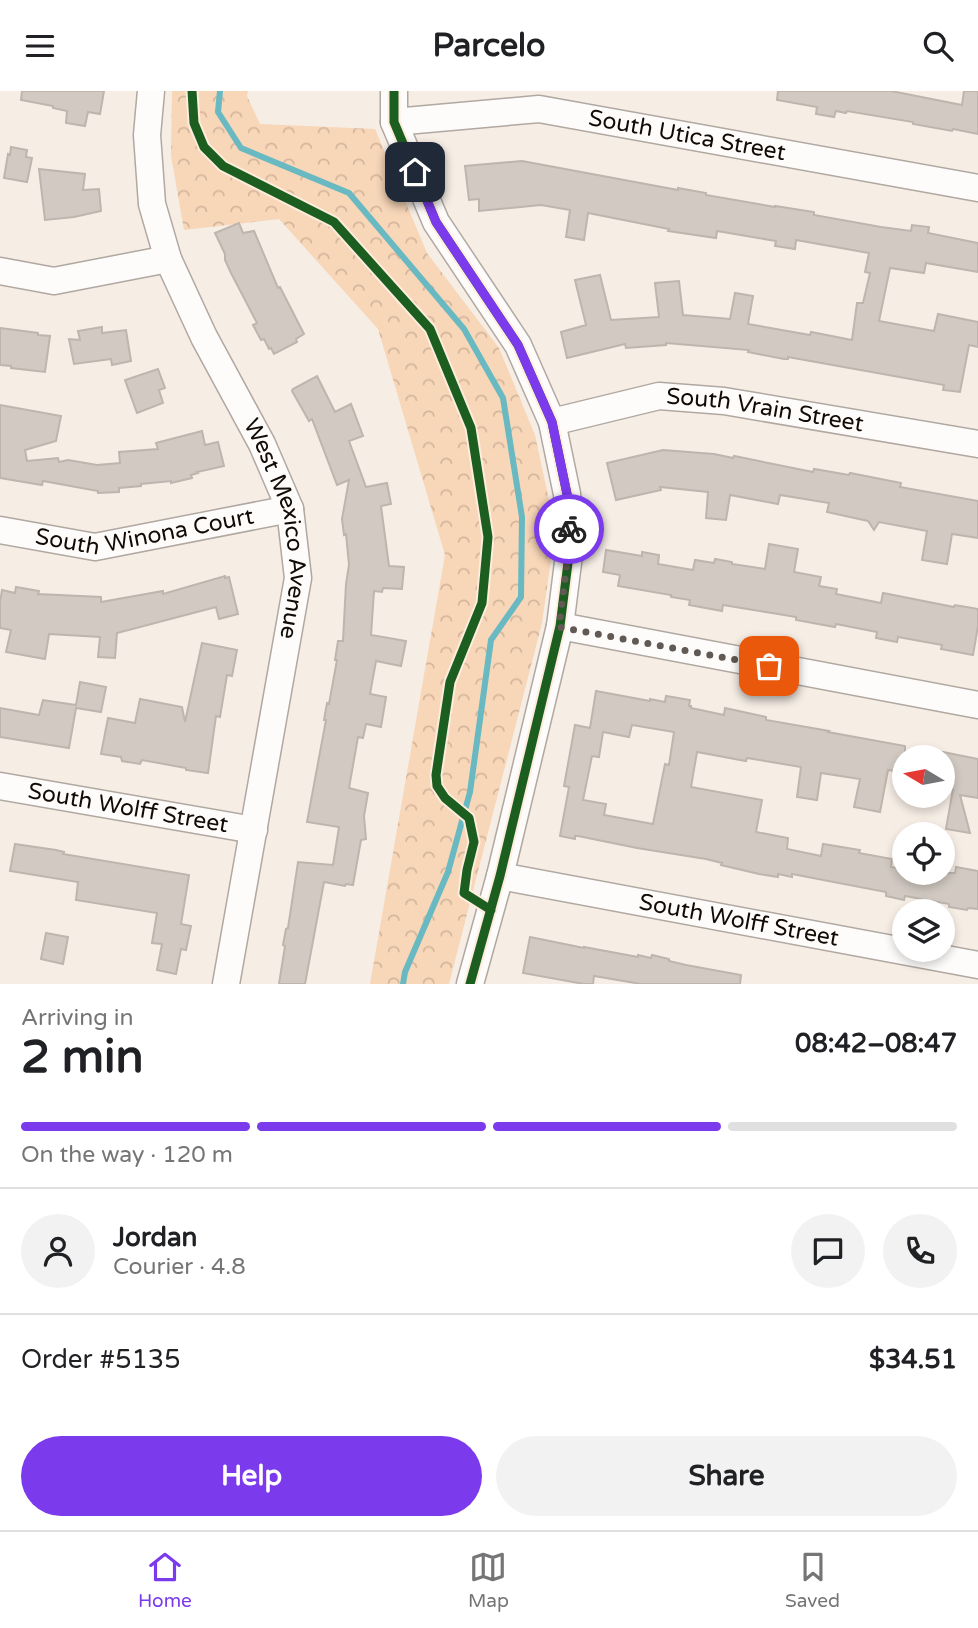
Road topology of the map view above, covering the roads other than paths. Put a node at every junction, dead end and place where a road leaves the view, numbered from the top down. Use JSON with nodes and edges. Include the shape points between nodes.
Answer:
{"nodes":[{"id":1,"x":151,"y":91,"type":"edge"},
{"id":2,"x":394,"y":91,"type":"edge"},
{"id":3,"x":394,"y":122,"type":"junction"},
{"id":4,"x":978,"y":188,"type":"edge"},
{"id":5,"x":168,"y":259,"type":"junction"},
{"id":6,"x":0,"y":271,"type":"edge"},
{"id":7,"x":552,"y":422,"type":"junction"},
{"id":8,"x":978,"y":444,"type":"edge"},
{"id":9,"x":290,"y":509,"type":"junction"},
{"id":10,"x":0,"y":530,"type":"edge"},
{"id":11,"x":559,"y":627,"type":"junction"},
{"id":12,"x":978,"y":705,"type":"edge"},
{"id":13,"x":0,"y":786,"type":"edge"},
{"id":14,"x":254,"y":830,"type":"junction"},
{"id":15,"x":500,"y":876,"type":"junction"},
{"id":16,"x":978,"y":965,"type":"edge"},
{"id":17,"x":226,"y":984,"type":"edge"},
{"id":18,"x":470,"y":984,"type":"edge"}],
"edges":[{"from":1,"to":5,"type":"street","name":"West Mexico Avenue","via":[[147,135],[152,204]]},
{"from":2,"to":3,"type":"street"},
{"from":3,"to":4,"type":"street","name":"South Utica Street","via":[[539,109]]},
{"from":3,"to":7,"type":"street","via":[[436,222],[518,345]]},
{"from":5,"to":6,"type":"street","via":[[54,281]]},
{"from":5,"to":9,"type":"street","name":"West Mexico Avenue"},
{"from":7,"to":8,"type":"street","name":"South Vrain Street","via":[[659,396],[724,401]]},
{"from":7,"to":11,"type":"street","via":[[567,494],[569,547]]},
{"from":9,"to":10,"type":"street","name":"South Winona Court","via":[[96,547]]},
{"from":9,"to":14,"type":"street","name":"West Mexico Avenue","via":[[298,578]]},
{"from":11,"to":12,"type":"street"},
{"from":11,"to":15,"type":"street"},
{"from":13,"to":14,"type":"street","name":"South Wolff Street"},
{"from":14,"to":17,"type":"street","name":"West Mexico Avenue"},
{"from":15,"to":16,"type":"street","name":"South Wolff Street"},
{"from":15,"to":18,"type":"street"}]}
